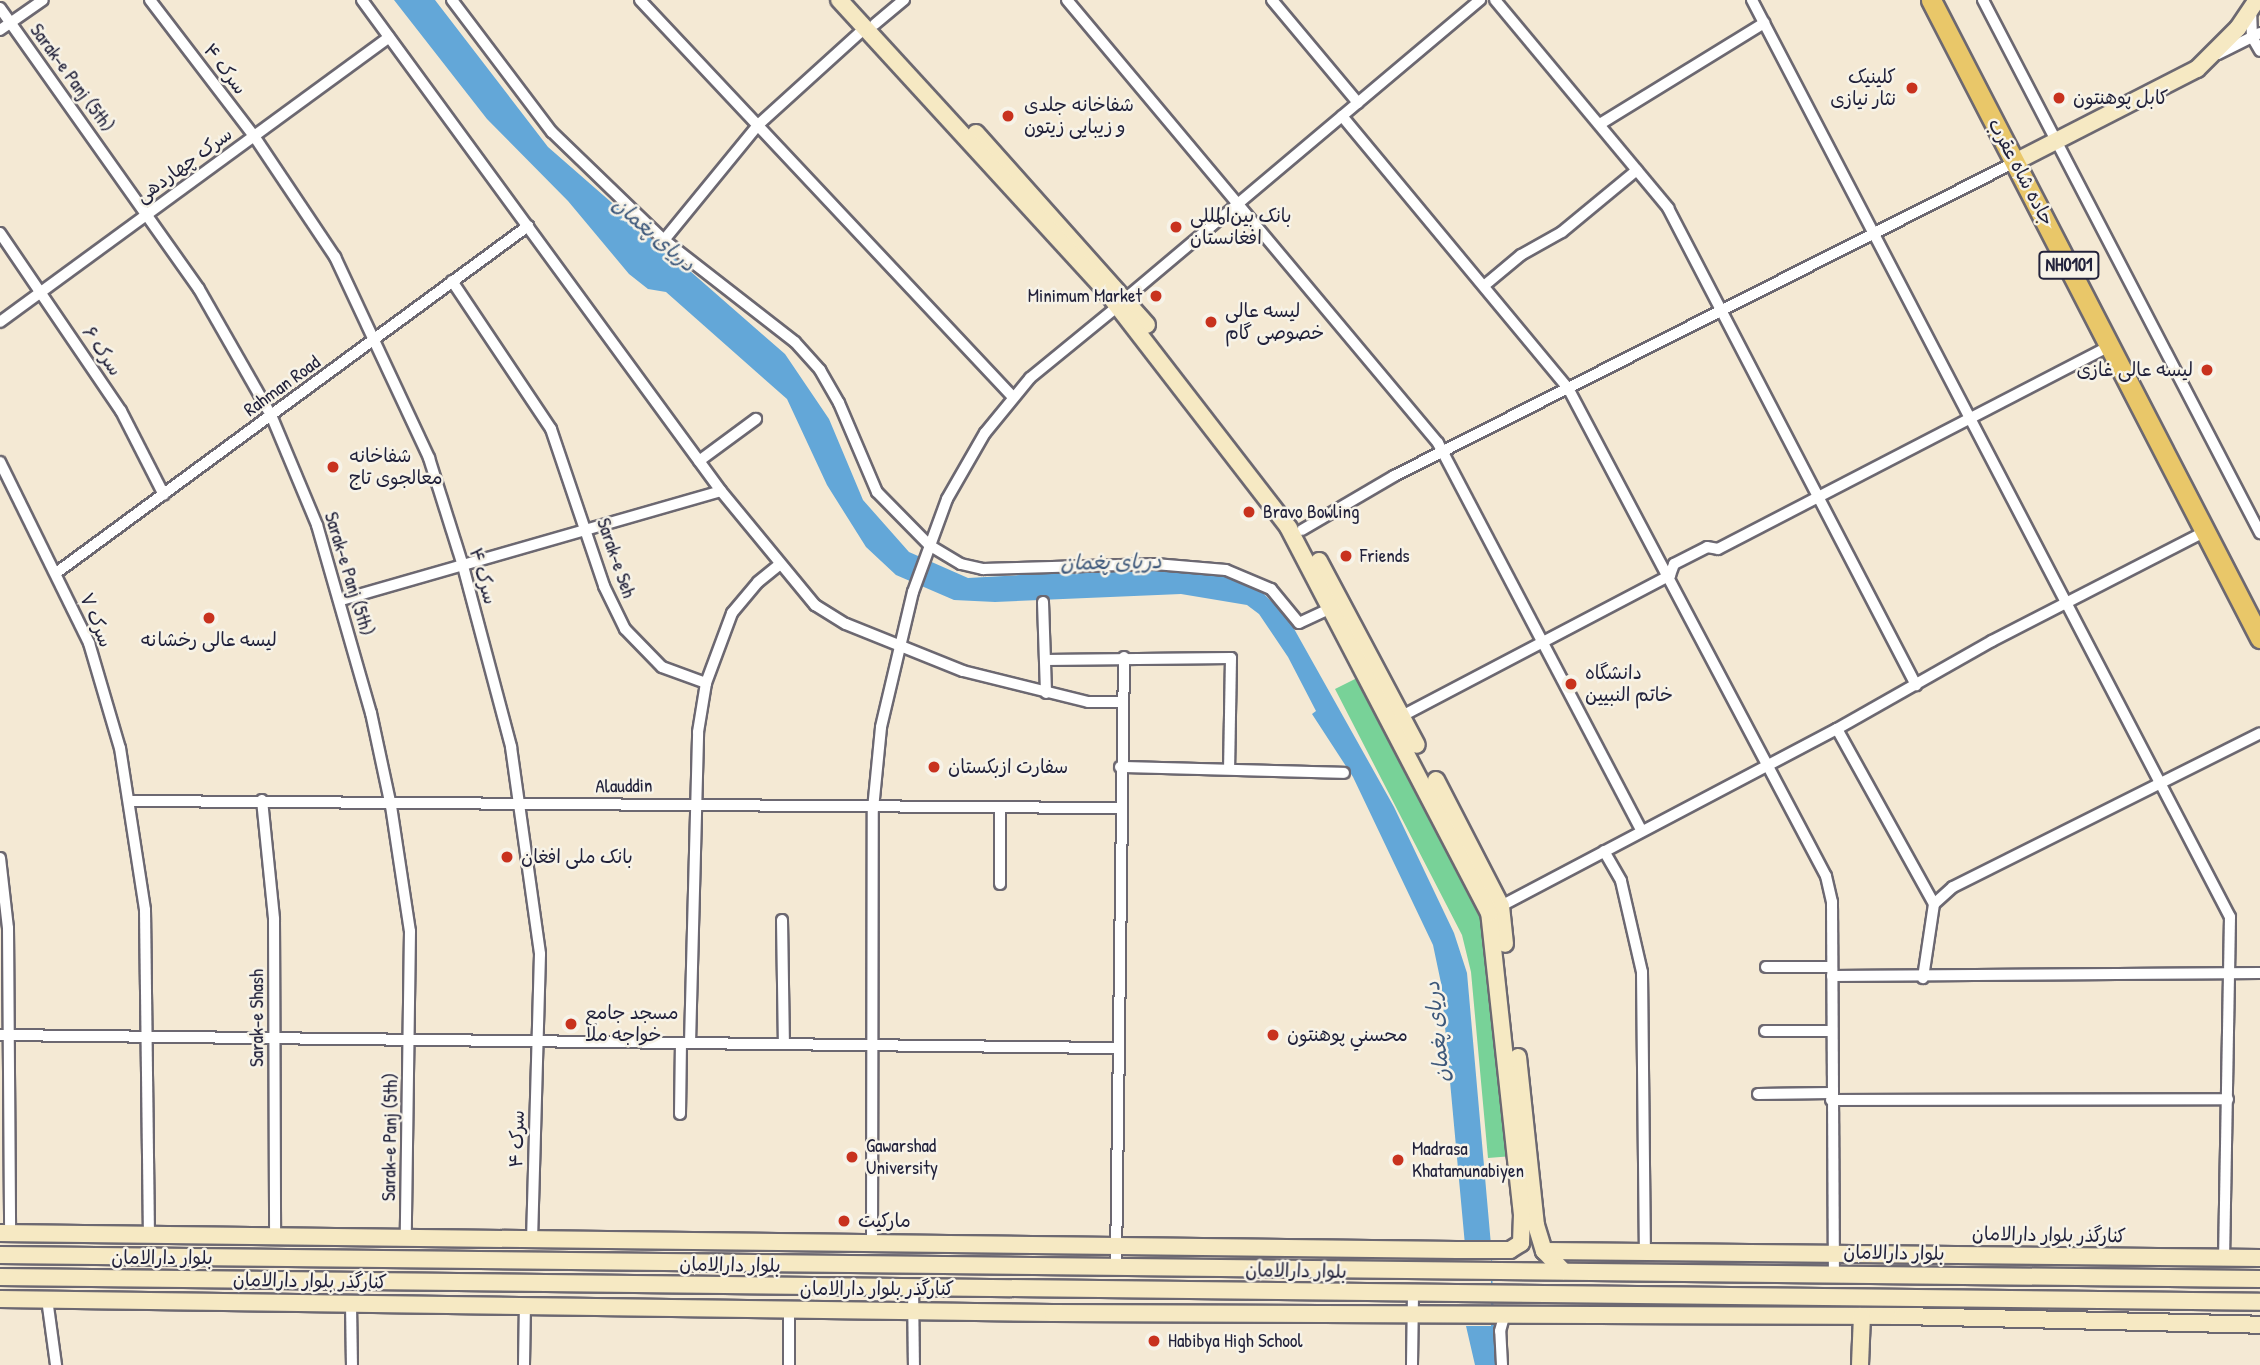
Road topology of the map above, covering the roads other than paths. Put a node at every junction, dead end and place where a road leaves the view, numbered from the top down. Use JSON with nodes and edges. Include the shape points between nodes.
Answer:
{"nodes":[{"id":1,"x":43,"y":0,"type":"edge"},
{"id":2,"x":150,"y":0,"type":"edge"},
{"id":3,"x":362,"y":0,"type":"edge"},
{"id":4,"x":452,"y":0,"type":"edge"},
{"id":5,"x":640,"y":0,"type":"edge"},
{"id":6,"x":839,"y":0,"type":"edge"},
{"id":7,"x":853,"y":0,"type":"edge"},
{"id":8,"x":904,"y":0,"type":"edge"},
{"id":9,"x":1067,"y":0,"type":"edge"},
{"id":10,"x":1272,"y":0,"type":"edge"},
{"id":11,"x":1480,"y":0,"type":"edge"},
{"id":12,"x":1495,"y":0,"type":"edge"},
{"id":13,"x":1752,"y":0,"type":"edge"},
{"id":14,"x":1931,"y":0,"type":"edge"},
{"id":15,"x":1983,"y":0,"type":"edge"},
{"id":16,"x":2254,"y":4,"type":"edge"},
{"id":17,"x":0,"y":8,"type":"edge"},
{"id":18,"x":10,"y":22,"type":"junction"},
{"id":19,"x":1764,"y":23,"type":"junction"},
{"id":20,"x":870,"y":26,"type":"junction"},
{"id":21,"x":0,"y":30,"type":"edge"},
{"id":22,"x":2256,"y":35,"type":"edge"},
{"id":23,"x":389,"y":37,"type":"junction"},
{"id":24,"x":2260,"y":51,"type":"edge"},
{"id":25,"x":2207,"y":61,"type":"junction"},
{"id":26,"x":1358,"y":103,"type":"junction"},
{"id":27,"x":1342,"y":116,"type":"junction"},
{"id":28,"x":1600,"y":124,"type":"junction"},
{"id":29,"x":758,"y":125,"type":"junction"},
{"id":30,"x":254,"y":136,"type":"junction"},
{"id":31,"x":2056,"y":140,"type":"junction"},
{"id":32,"x":2015,"y":162,"type":"junction"},
{"id":33,"x":1637,"y":170,"type":"junction"},
{"id":34,"x":1239,"y":203,"type":"junction"},
{"id":35,"x":149,"y":213,"type":"junction"},
{"id":36,"x":528,"y":226,"type":"junction"},
{"id":37,"x":0,"y":233,"type":"edge"},
{"id":38,"x":1874,"y":234,"type":"junction"},
{"id":39,"x":664,"y":240,"type":"junction"},
{"id":40,"x":452,"y":281,"type":"junction"},
{"id":41,"x":1485,"y":285,"type":"junction"},
{"id":42,"x":41,"y":291,"type":"junction"},
{"id":43,"x":1122,"y":302,"type":"junction"},
{"id":44,"x":1721,"y":313,"type":"junction"},
{"id":45,"x":0,"y":322,"type":"edge"},
{"id":46,"x":375,"y":340,"type":"junction"},
{"id":47,"x":2111,"y":345,"type":"junction"},
{"id":48,"x":1568,"y":388,"type":"junction"},
{"id":49,"x":1013,"y":397,"type":"junction"},
{"id":50,"x":271,"y":415,"type":"junction"},
{"id":51,"x":756,"y":419,"type":"dead end"},
{"id":52,"x":1970,"y":419,"type":"junction"},
{"id":53,"x":1443,"y":452,"type":"junction"},
{"id":54,"x":699,"y":461,"type":"junction"},
{"id":55,"x":0,"y":462,"type":"edge"},
{"id":56,"x":721,"y":491,"type":"junction"},
{"id":57,"x":164,"y":495,"type":"junction"},
{"id":58,"x":1817,"y":498,"type":"junction"},
{"id":59,"x":587,"y":530,"type":"junction"},
{"id":60,"x":1302,"y":530,"type":"junction"},
{"id":61,"x":2208,"y":530,"type":"junction"},
{"id":62,"x":2260,"y":533,"type":"edge"},
{"id":63,"x":928,"y":547,"type":"junction"},
{"id":64,"x":779,"y":565,"type":"junction"},
{"id":65,"x":463,"y":566,"type":"junction"},
{"id":66,"x":57,"y":573,"type":"junction"},
{"id":67,"x":1670,"y":575,"type":"junction"},
{"id":68,"x":341,"y":600,"type":"junction"},
{"id":69,"x":1043,"y":602,"type":"dead end"},
{"id":70,"x":2064,"y":603,"type":"junction"},
{"id":71,"x":1331,"y":608,"type":"junction"},
{"id":72,"x":2253,"y":609,"type":"edge"},
{"id":73,"x":2260,"y":638,"type":"edge"},
{"id":74,"x":1541,"y":641,"type":"junction"},
{"id":75,"x":903,"y":648,"type":"junction"},
{"id":76,"x":1124,"y":657,"type":"junction"},
{"id":77,"x":1045,"y":660,"type":"junction"},
{"id":78,"x":1373,"y":672,"type":"junction"},
{"id":79,"x":706,"y":683,"type":"junction"},
{"id":80,"x":1916,"y":685,"type":"junction"},
{"id":81,"x":1046,"y":693,"type":"junction"},
{"id":82,"x":1120,"y":702,"type":"junction"},
{"id":83,"x":1402,"y":716,"type":"junction"},
{"id":84,"x":1837,"y":729,"type":"junction"},
{"id":85,"x":2260,"y":733,"type":"edge"},
{"id":86,"x":1768,"y":762,"type":"junction"},
{"id":87,"x":1120,"y":767,"type":"junction"},
{"id":88,"x":1229,"y":769,"type":"junction"},
{"id":89,"x":1344,"y":773,"type":"dead end"},
{"id":90,"x":2158,"y":783,"type":"junction"},
{"id":91,"x":262,"y":800,"type":"junction"},
{"id":92,"x":130,"y":802,"type":"junction"},
{"id":93,"x":696,"y":803,"type":"junction"},
{"id":94,"x":522,"y":805,"type":"junction"},
{"id":95,"x":391,"y":806,"type":"junction"},
{"id":96,"x":1119,"y":808,"type":"junction"},
{"id":97,"x":873,"y":809,"type":"junction"},
{"id":98,"x":1000,"y":809,"type":"junction"},
{"id":99,"x":1641,"y":830,"type":"junction"},
{"id":100,"x":1604,"y":851,"type":"junction"},
{"id":101,"x":0,"y":858,"type":"edge"},
{"id":102,"x":1000,"y":884,"type":"dead end"},
{"id":103,"x":1934,"y":904,"type":"junction"},
{"id":104,"x":1501,"y":906,"type":"junction"},
{"id":105,"x":782,"y":920,"type":"dead end"},
{"id":106,"x":1766,"y":967,"type":"dead end"},
{"id":107,"x":1832,"y":972,"type":"junction"},
{"id":108,"x":2260,"y":973,"type":"edge"},
{"id":109,"x":2232,"y":975,"type":"junction"},
{"id":110,"x":1923,"y":978,"type":"junction"},
{"id":111,"x":1765,"y":1031,"type":"dead end"},
{"id":112,"x":1831,"y":1031,"type":"junction"},
{"id":113,"x":4,"y":1035,"type":"edge"},
{"id":114,"x":150,"y":1037,"type":"junction"},
{"id":115,"x":274,"y":1041,"type":"junction"},
{"id":116,"x":408,"y":1041,"type":"junction"},
{"id":117,"x":538,"y":1042,"type":"junction"},
{"id":118,"x":685,"y":1043,"type":"junction"},
{"id":119,"x":784,"y":1044,"type":"junction"},
{"id":120,"x":873,"y":1044,"type":"junction"},
{"id":121,"x":1115,"y":1048,"type":"junction"},
{"id":122,"x":1758,"y":1094,"type":"dead end"},
{"id":123,"x":1831,"y":1096,"type":"junction"},
{"id":124,"x":2228,"y":1099,"type":"junction"},
{"id":125,"x":680,"y":1114,"type":"dead end"},
{"id":126,"x":5,"y":1233,"type":"edge"},
{"id":127,"x":275,"y":1236,"type":"junction"},
{"id":128,"x":406,"y":1236,"type":"junction"},
{"id":129,"x":149,"y":1237,"type":"junction"},
{"id":130,"x":532,"y":1240,"type":"junction"},
{"id":131,"x":872,"y":1245,"type":"junction"},
{"id":132,"x":1116,"y":1247,"type":"junction"},
{"id":133,"x":1413,"y":1250,"type":"junction"},
{"id":134,"x":1544,"y":1251,"type":"junction"},
{"id":135,"x":1645,"y":1252,"type":"junction"},
{"id":136,"x":966,"y":1254,"type":"junction"},
{"id":137,"x":1833,"y":1254,"type":"junction"},
{"id":138,"x":0,"y":1255,"type":"edge"},
{"id":139,"x":2224,"y":1258,"type":"junction"},
{"id":140,"x":2260,"y":1258,"type":"edge"},
{"id":141,"x":1116,"y":1266,"type":"junction"},
{"id":142,"x":1329,"y":1268,"type":"junction"},
{"id":143,"x":1413,"y":1269,"type":"junction"},
{"id":144,"x":1563,"y":1271,"type":"junction"},
{"id":145,"x":1599,"y":1271,"type":"junction"},
{"id":146,"x":1834,"y":1274,"type":"junction"},
{"id":147,"x":0,"y":1277,"type":"edge"},
{"id":148,"x":2260,"y":1279,"type":"edge"},
{"id":149,"x":913,"y":1288,"type":"junction"},
{"id":150,"x":1329,"y":1292,"type":"junction"},
{"id":151,"x":1413,"y":1293,"type":"junction"},
{"id":152,"x":1590,"y":1293,"type":"junction"},
{"id":153,"x":0,"y":1299,"type":"edge"},
{"id":154,"x":47,"y":1299,"type":"junction"},
{"id":155,"x":2260,"y":1302,"type":"edge"},
{"id":156,"x":351,"y":1304,"type":"junction"},
{"id":157,"x":525,"y":1304,"type":"junction"},
{"id":158,"x":789,"y":1309,"type":"junction"},
{"id":159,"x":914,"y":1309,"type":"junction"},
{"id":160,"x":1413,"y":1314,"type":"junction"},
{"id":161,"x":1498,"y":1314,"type":"junction"},
{"id":162,"x":1862,"y":1316,"type":"junction"},
{"id":163,"x":2260,"y":1325,"type":"edge"},
{"id":164,"x":56,"y":1365,"type":"edge"},
{"id":165,"x":352,"y":1365,"type":"edge"},
{"id":166,"x":524,"y":1365,"type":"edge"},
{"id":167,"x":789,"y":1365,"type":"edge"},
{"id":168,"x":914,"y":1365,"type":"edge"},
{"id":169,"x":1412,"y":1365,"type":"edge"},
{"id":170,"x":1502,"y":1365,"type":"edge"},
{"id":171,"x":1860,"y":1365,"type":"edge"}],
"edges":[{"from":1,"to":18,"type":"street"},
{"from":2,"to":30,"type":"street","name":"سرک ۴"},
{"from":3,"to":23,"type":"street"},
{"from":4,"to":39,"type":"street","via":[[552,132]]},
{"from":5,"to":29,"type":"street"},
{"from":6,"to":20,"type":"main road"},
{"from":7,"to":20,"type":"main road"},
{"from":8,"to":20,"type":"street"},
{"from":9,"to":34,"type":"street"},
{"from":10,"to":26,"type":"street"},
{"from":11,"to":26,"type":"street"},
{"from":12,"to":28,"type":"street"},
{"from":13,"to":19,"type":"street"},
{"from":14,"to":32,"type":"highway","name":"جاده شاه عقرب","number":"NH0101"},
{"from":15,"to":31,"type":"street"},
{"from":16,"to":22,"type":"street"},
{"from":16,"to":25,"type":"main road"},
{"from":17,"to":18,"type":"street","name":"Sarak-e Panj (5th)"},
{"from":18,"to":21,"type":"street"},
{"from":18,"to":35,"type":"street","name":"Sarak-e Panj (5th)"},
{"from":19,"to":28,"type":"street"},
{"from":19,"to":38,"type":"street"},
{"from":20,"to":29,"type":"street"},
{"from":20,"to":43,"type":"main road"},
{"from":22,"to":24,"type":"street"},
{"from":22,"to":25,"type":"street"},
{"from":23,"to":30,"type":"street","name":"سرک چهاردهی"},
{"from":23,"to":36,"type":"street"},
{"from":25,"to":31,"type":"main road"},
{"from":26,"to":27,"type":"street"},
{"from":27,"to":34,"type":"street"},
{"from":27,"to":41,"type":"street"},
{"from":28,"to":33,"type":"street"},
{"from":29,"to":39,"type":"street"},
{"from":29,"to":49,"type":"street"},
{"from":30,"to":35,"type":"street","name":"سرک چهاردهی"},
{"from":30,"to":46,"type":"street","name":"سرک ۴","via":[[335,257]]},
{"from":31,"to":32,"type":"main road"},
{"from":31,"to":62,"type":"street"},
{"from":32,"to":38,"type":"street"},
{"from":32,"to":47,"type":"highway","name":"جاده شاه عقرب","number":"NH0101"},
{"from":33,"to":41,"type":"street","via":[[1562,232]]},
{"from":33,"to":44,"type":"street","via":[[1668,208]]},
{"from":34,"to":43,"type":"street"},
{"from":34,"to":53,"type":"street"},
{"from":35,"to":42,"type":"street","name":"سرک چهاردهی"},
{"from":35,"to":50,"type":"street","name":"Sarak-e Panj (5th)","via":[[200,289]]},
{"from":36,"to":40,"type":"street","name":"Rahman Road"},
{"from":36,"to":54,"type":"street"},
{"from":37,"to":42,"type":"street","name":"سرک ۶"},
{"from":38,"to":44,"type":"street"},
{"from":38,"to":52,"type":"street"},
{"from":39,"to":63,"type":"street","via":[[794,341],[820,370],[877,492]]},
{"from":40,"to":46,"type":"street","name":"Rahman Road"},
{"from":40,"to":59,"type":"street","name":"Sarak-e Seh","via":[[551,429]]},
{"from":41,"to":48,"type":"street"},
{"from":42,"to":45,"type":"street","name":"سرک چهاردهی"},
{"from":42,"to":57,"type":"street","name":"سرک ۶","via":[[121,411]]},
{"from":43,"to":49,"type":"street"},
{"from":43,"to":60,"type":"main road"},
{"from":43,"to":71,"type":"main road","via":[[1269,497]]},
{"from":44,"to":48,"type":"street"},
{"from":44,"to":58,"type":"street"},
{"from":46,"to":50,"type":"street","name":"Rahman Road"},
{"from":46,"to":65,"type":"street","name":"سرک ۴","via":[[429,458]]},
{"from":47,"to":52,"type":"street"},
{"from":47,"to":61,"type":"highway","name":"جاده شاه عقرب","number":"NH0101"},
{"from":48,"to":53,"type":"street"},
{"from":48,"to":67,"type":"street"},
{"from":49,"to":63,"type":"street","via":[[961,472]]},
{"from":50,"to":57,"type":"street","name":"Rahman Road"},
{"from":50,"to":68,"type":"street","name":"Sarak-e Panj (5th)","via":[[317,526]]},
{"from":51,"to":54,"type":"street"},
{"from":52,"to":58,"type":"street"},
{"from":52,"to":70,"type":"street"},
{"from":53,"to":60,"type":"street"},
{"from":53,"to":74,"type":"street"},
{"from":54,"to":56,"type":"street"},
{"from":55,"to":66,"type":"street","name":"سرک ۷"},
{"from":56,"to":59,"type":"street"},
{"from":56,"to":64,"type":"street"},
{"from":57,"to":66,"type":"street","name":"Rahman Road"},
{"from":58,"to":67,"type":"street","via":[[1718,549],[1707,547],[1674,564]]},
{"from":58,"to":80,"type":"street"},
{"from":59,"to":65,"type":"street"},
{"from":59,"to":79,"type":"street","name":"Sarak-e Seh","via":[[604,586],[625,629],[662,667]]},
{"from":60,"to":78,"type":"main road"},
{"from":61,"to":70,"type":"street"},
{"from":61,"to":72,"type":"highway","number":"NH0101"},
{"from":63,"to":71,"type":"street","via":[[961,564],[983,569],[1155,564],[1226,570],[1270,589],[1302,624]]},
{"from":63,"to":75,"type":"street","via":[[913,592]]},
{"from":64,"to":75,"type":"street","via":[[815,605]]},
{"from":64,"to":79,"type":"street","via":[[732,613]]},
{"from":65,"to":68,"type":"street"},
{"from":65,"to":94,"type":"street","name":"سرک ۴"},
{"from":66,"to":92,"type":"street","name":"سرک ۷","via":[[89,643],[120,748]]},
{"from":67,"to":74,"type":"street"},
{"from":67,"to":86,"type":"street"},
{"from":68,"to":95,"type":"street","name":"Sarak-e Panj (5th)"},
{"from":69,"to":77,"type":"street"},
{"from":70,"to":80,"type":"street"},
{"from":70,"to":90,"type":"street"},
{"from":71,"to":78,"type":"main road"},
{"from":72,"to":73,"type":"highway","number":"NH0101"},
{"from":74,"to":83,"type":"street"},
{"from":74,"to":99,"type":"street"},
{"from":75,"to":81,"type":"street","via":[[963,671]]},
{"from":75,"to":97,"type":"street","via":[[881,727]]},
{"from":76,"to":77,"type":"street"},
{"from":76,"to":82,"type":"street"},
{"from":76,"to":88,"type":"street","via":[[1231,658]]},
{"from":77,"to":81,"type":"street"},
{"from":78,"to":83,"type":"main road"},
{"from":78,"to":133,"type":"main road","via":[[1479,889],[1495,939],[1523,1236],[1514,1250]]},
{"from":79,"to":93,"type":"street","via":[[698,732]]},
{"from":80,"to":84,"type":"street"},
{"from":81,"to":82,"type":"street","via":[[1088,702]]},
{"from":82,"to":87,"type":"street"},
{"from":83,"to":104,"type":"main road"},
{"from":84,"to":86,"type":"street"},
{"from":84,"to":103,"type":"street"},
{"from":85,"to":90,"type":"street"},
{"from":86,"to":99,"type":"street"},
{"from":86,"to":107,"type":"street","via":[[1826,876],[1832,902]]},
{"from":87,"to":88,"type":"street"},
{"from":87,"to":96,"type":"street"},
{"from":88,"to":89,"type":"street"},
{"from":90,"to":103,"type":"street","via":[[1953,887]]},
{"from":90,"to":109,"type":"street","via":[[2230,917]]},
{"from":91,"to":92,"type":"street","name":"Alauddin"},
{"from":91,"to":95,"type":"street","name":"Alauddin"},
{"from":91,"to":115,"type":"street","name":"Sarak-e Shash","via":[[274,919]]},
{"from":92,"to":114,"type":"street","name":"سرک ۷","via":[[145,910]]},
{"from":93,"to":94,"type":"street","name":"Alauddin"},
{"from":93,"to":97,"type":"street","name":"Alauddin"},
{"from":93,"to":118,"type":"street"},
{"from":94,"to":95,"type":"street","name":"Alauddin"},
{"from":94,"to":117,"type":"street","name":"سرک ۴","via":[[540,954]]},
{"from":95,"to":116,"type":"street","name":"Sarak-e Panj (5th)","via":[[410,931]]},
{"from":96,"to":98,"type":"street","name":"Alauddin"},
{"from":96,"to":121,"type":"street"},
{"from":97,"to":98,"type":"street","name":"Alauddin"},
{"from":97,"to":120,"type":"street"},
{"from":98,"to":102,"type":"street"},
{"from":99,"to":100,"type":"street"},
{"from":100,"to":104,"type":"street"},
{"from":100,"to":135,"type":"street","via":[[1621,881],[1642,972]]},
{"from":101,"to":113,"type":"street","via":[[8,928]]},
{"from":103,"to":110,"type":"street"},
{"from":104,"to":134,"type":"main road","via":[[1535,1214]]},
{"from":105,"to":119,"type":"street"},
{"from":106,"to":107,"type":"street"},
{"from":107,"to":110,"type":"street"},
{"from":107,"to":112,"type":"street"},
{"from":108,"to":109,"type":"street"},
{"from":109,"to":110,"type":"street"},
{"from":109,"to":124,"type":"street"},
{"from":111,"to":112,"type":"street"},
{"from":112,"to":123,"type":"street"},
{"from":113,"to":114,"type":"street"},
{"from":113,"to":126,"type":"street"},
{"from":114,"to":115,"type":"street"},
{"from":114,"to":129,"type":"street","name":"سرک ۷"},
{"from":115,"to":116,"type":"street"},
{"from":115,"to":127,"type":"street","name":"Sarak-e Shash"},
{"from":116,"to":117,"type":"street"},
{"from":116,"to":128,"type":"street","name":"Sarak-e Panj (5th)"},
{"from":117,"to":118,"type":"street"},
{"from":117,"to":130,"type":"street","name":"سرک ۴"},
{"from":118,"to":119,"type":"street"},
{"from":118,"to":125,"type":"street"},
{"from":119,"to":120,"type":"street"},
{"from":120,"to":121,"type":"street"},
{"from":120,"to":131,"type":"street"},
{"from":121,"to":132,"type":"street"},
{"from":122,"to":123,"type":"street"},
{"from":123,"to":124,"type":"street"},
{"from":123,"to":137,"type":"street"},
{"from":124,"to":139,"type":"street"},
{"from":126,"to":129,"type":"main road"},
{"from":127,"to":128,"type":"main road"},
{"from":127,"to":129,"type":"main road"},
{"from":128,"to":130,"type":"main road"},
{"from":130,"to":131,"type":"main road"},
{"from":131,"to":136,"type":"main road"},
{"from":132,"to":133,"type":"main road"},
{"from":132,"to":136,"type":"main road"},
{"from":132,"to":141,"type":"street"},
{"from":133,"to":143,"type":"main road"},
{"from":134,"to":135,"type":"main road","name":"کنارگذر بلوار دارالامان"},
{"from":134,"to":144,"type":"main road"},
{"from":135,"to":137,"type":"main road","name":"کنارگذر بلوار دارالامان"},
{"from":136,"to":138,"type":"main road","name":"بلوار دارالامان"},
{"from":136,"to":141,"type":"main road","name":"بلوار دارالامان"},
{"from":137,"to":139,"type":"main road","name":"کنارگذر بلوار دارالامان"},
{"from":137,"to":146,"type":"street"},
{"from":139,"to":140,"type":"main road","name":"کنارگذر بلوار دارالامان"},
{"from":141,"to":142,"type":"main road","name":"بلوار دارالامان"},
{"from":142,"to":143,"type":"main road","name":"بلوار دارالامان"},
{"from":142,"to":150,"type":"main road"},
{"from":143,"to":144,"type":"main road","name":"بلوار دارالامان"},
{"from":144,"to":145,"type":"main road","name":"بلوار دارالامان"},
{"from":145,"to":146,"type":"main road","name":"بلوار دارالامان"},
{"from":145,"to":152,"type":"main road"},
{"from":146,"to":148,"type":"main road","name":"بلوار دارالامان"},
{"from":147,"to":149,"type":"main road","name":"بلوار دارالامان"},
{"from":149,"to":150,"type":"main road","name":"بلوار دارالامان"},
{"from":149,"to":159,"type":"street"},
{"from":150,"to":151,"type":"main road","name":"بلوار دارالامان"},
{"from":151,"to":152,"type":"main road","name":"بلوار دارالامان"},
{"from":151,"to":160,"type":"street"},
{"from":152,"to":155,"type":"main road"},
{"from":153,"to":154,"type":"main road","name":"کنارگذر بلوار دارالامان"},
{"from":154,"to":156,"type":"main road","name":"کنارگذر بلوار دارالامان"},
{"from":154,"to":164,"type":"street"},
{"from":156,"to":157,"type":"main road","name":"کنارگذر بلوار دارالامان"},
{"from":156,"to":165,"type":"street"},
{"from":157,"to":158,"type":"main road","name":"کنارگذر بلوار دارالامان"},
{"from":157,"to":166,"type":"street"},
{"from":158,"to":159,"type":"main road","name":"کنارگذر بلوار دارالامان"},
{"from":158,"to":167,"type":"street"},
{"from":159,"to":160,"type":"main road","name":"کنارگذر بلوار دارالامان"},
{"from":159,"to":168,"type":"street"},
{"from":160,"to":161,"type":"main road","name":"کنارگذر بلوار دارالامان"},
{"from":160,"to":169,"type":"street"},
{"from":161,"to":162,"type":"main road"},
{"from":161,"to":170,"type":"street"},
{"from":162,"to":163,"type":"main road"},
{"from":162,"to":171,"type":"main road"}]}
